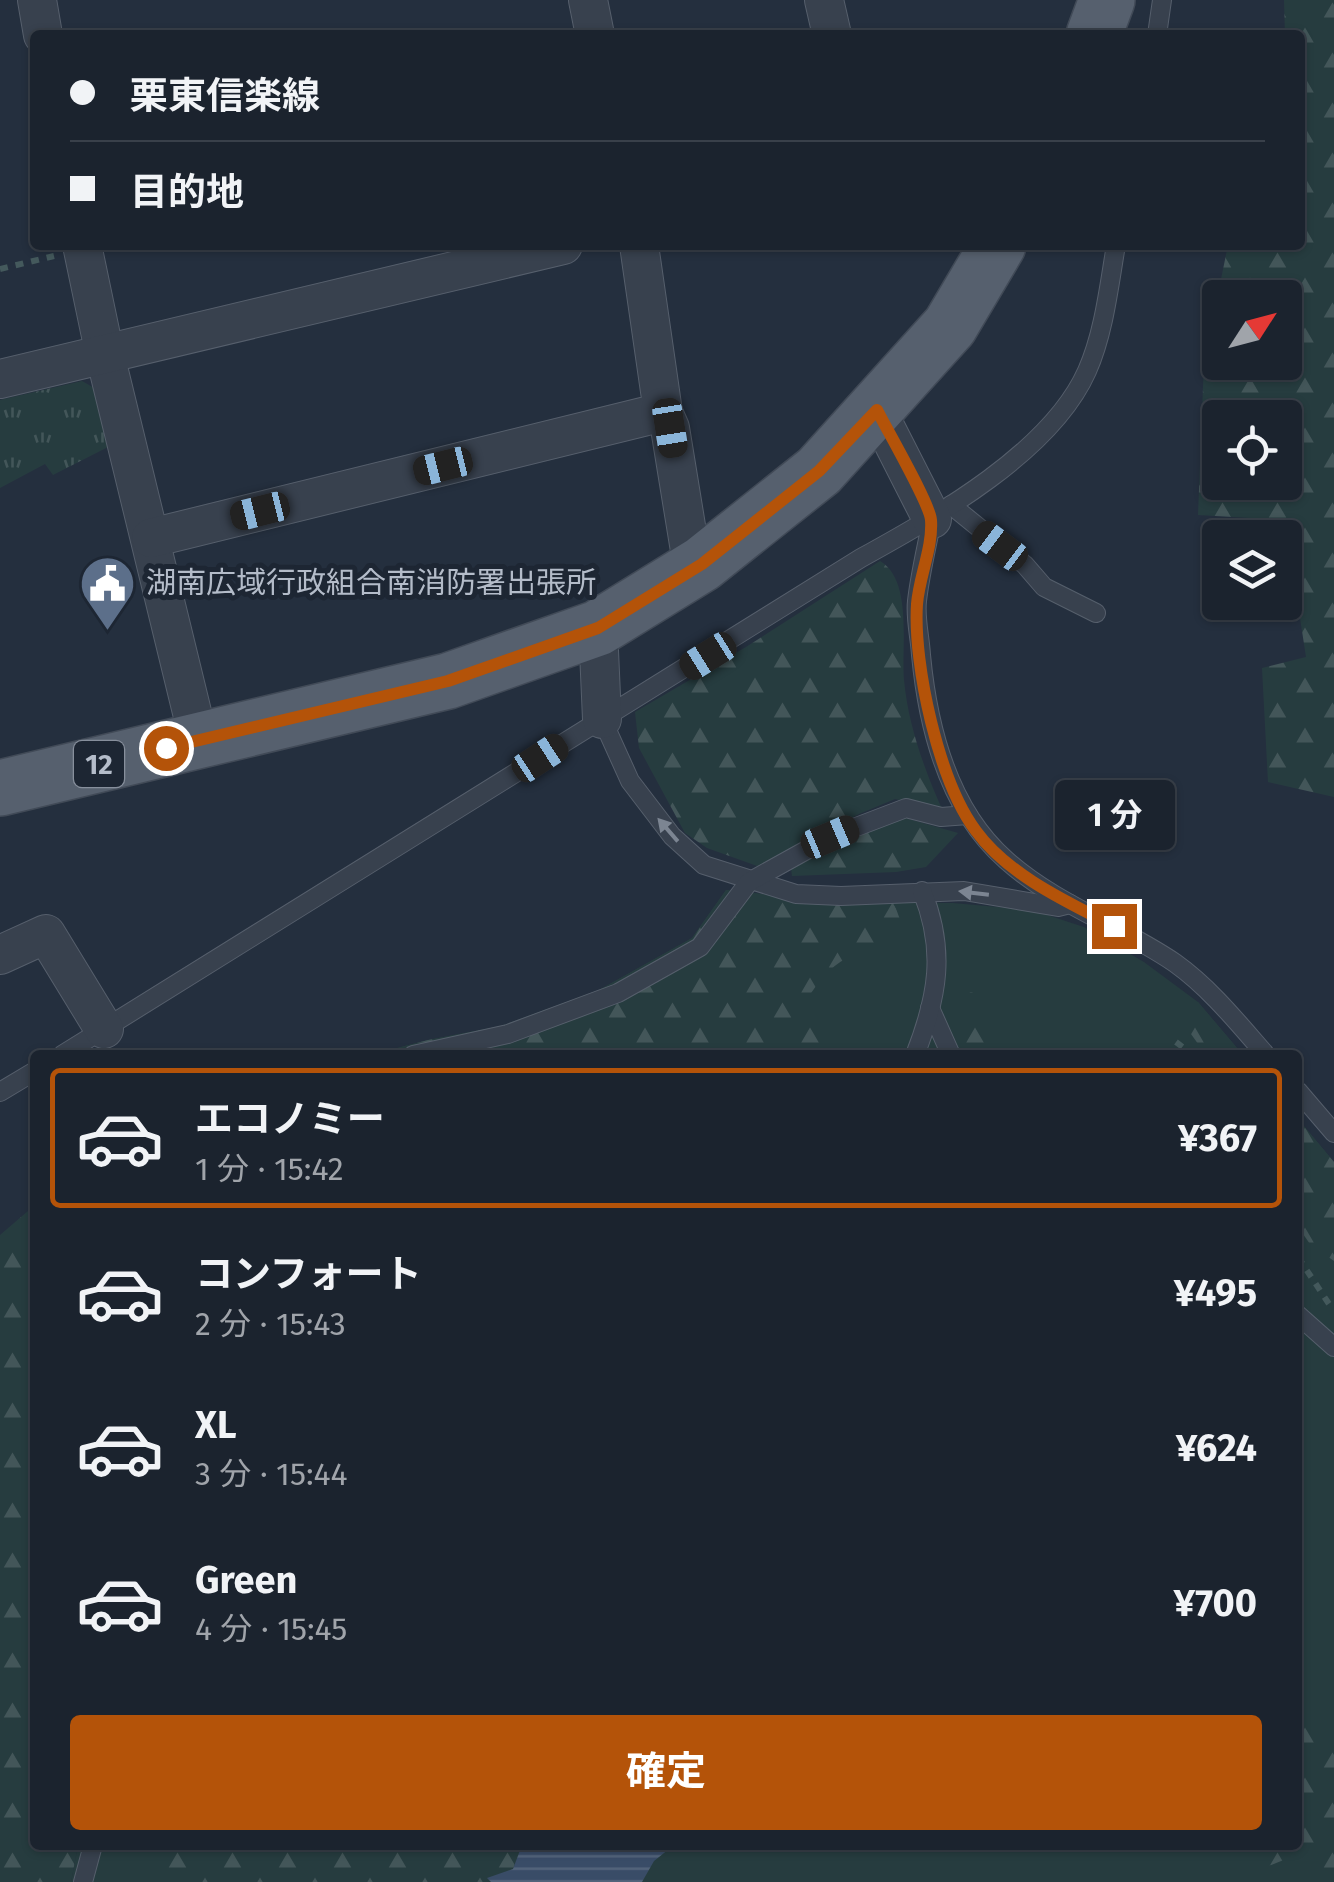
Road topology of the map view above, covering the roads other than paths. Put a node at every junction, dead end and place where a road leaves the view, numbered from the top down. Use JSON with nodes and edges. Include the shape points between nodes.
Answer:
{"nodes":[{"id":1,"x":36,"y":0,"type":"edge"},
{"id":2,"x":588,"y":0,"type":"edge"},
{"id":3,"x":824,"y":0,"type":"edge"},
{"id":4,"x":1108,"y":0,"type":"edge"},
{"id":5,"x":1162,"y":0,"type":"edge"},
{"id":6,"x":42,"y":30,"type":"edge"},
{"id":7,"x":595,"y":30,"type":"edge"},
{"id":8,"x":831,"y":30,"type":"edge"},
{"id":9,"x":1096,"y":30,"type":"edge"},
{"id":10,"x":1158,"y":30,"type":"edge"},
{"id":11,"x":83,"y":250,"type":"edge"},
{"id":12,"x":542,"y":250,"type":"edge"},
{"id":13,"x":640,"y":250,"type":"edge"},
{"id":14,"x":995,"y":250,"type":"edge"},
{"id":15,"x":1115,"y":250,"type":"edge"},
{"id":16,"x":105,"y":355,"type":"junction"},
{"id":17,"x":0,"y":380,"type":"edge"},
{"id":18,"x":877,"y":410,"type":"junction"},
{"id":19,"x":662,"y":412,"type":"junction"},
{"id":20,"x":942,"y":512,"type":"junction"},
{"id":21,"x":150,"y":538,"type":"junction"},
{"id":22,"x":693,"y":569,"type":"junction"},
{"id":23,"x":1096,"y":613,"type":"dead end"},
{"id":24,"x":598,"y":628,"type":"junction"},
{"id":25,"x":602,"y":719,"type":"junction"},
{"id":26,"x":199,"y":740,"type":"junction"},
{"id":27,"x":0,"y":788,"type":"edge"},
{"id":28,"x":968,"y":815,"type":"junction"},
{"id":29,"x":749,"y":882,"type":"junction"},
{"id":30,"x":922,"y":891,"type":"junction"},
{"id":31,"x":1070,"y":904,"type":"junction"},
{"id":32,"x":0,"y":955,"type":"edge"},
{"id":33,"x":930,"y":1008,"type":"junction"},
{"id":34,"x":104,"y":1028,"type":"junction"},
{"id":35,"x":70,"y":1050,"type":"edge"},
{"id":36,"x":435,"y":1050,"type":"edge"},
{"id":37,"x":917,"y":1050,"type":"edge"},
{"id":38,"x":948,"y":1050,"type":"edge"},
{"id":39,"x":1261,"y":1050,"type":"edge"},
{"id":40,"x":30,"y":1074,"type":"edge"},
{"id":41,"x":0,"y":1092,"type":"edge"},
{"id":42,"x":1302,"y":1096,"type":"edge"},
{"id":43,"x":1334,"y":1133,"type":"edge"},
{"id":44,"x":1302,"y":1318,"type":"edge"},
{"id":45,"x":1334,"y":1346,"type":"edge"},
{"id":46,"x":92,"y":1850,"type":"edge"},
{"id":47,"x":83,"y":1882,"type":"edge"}],
"edges":[{"from":1,"to":6,"type":"street"},
{"from":2,"to":7,"type":"street"},
{"from":3,"to":8,"type":"street"},
{"from":4,"to":9,"type":"main road"},
{"from":5,"to":10,"type":"lane"},
{"from":11,"to":16,"type":"street"},
{"from":12,"to":16,"type":"street"},
{"from":13,"to":19,"type":"street"},
{"from":14,"to":18,"type":"main road","number":"12","via":[[950,326]]},
{"from":15,"to":20,"type":"lane","via":[[1088,370],[1059,419]]},
{"from":16,"to":17,"type":"street"},
{"from":16,"to":21,"type":"street"},
{"from":18,"to":20,"type":"street"},
{"from":18,"to":22,"type":"main road","number":"12","via":[[819,471]]},
{"from":19,"to":21,"type":"street"},
{"from":19,"to":22,"type":"street"},
{"from":20,"to":23,"type":"lane","via":[[1024,565],[1044,588]]},
{"from":20,"to":25,"type":"lane"},
{"from":20,"to":28,"type":"lane","via":[[917,605],[924,695],[944,768]]},
{"from":21,"to":26,"type":"street"},
{"from":22,"to":24,"type":"main road","number":"12"},
{"from":24,"to":25,"type":"street"},
{"from":24,"to":26,"type":"main road","number":"12","via":[[448,681]]},
{"from":29,"to":25,"type":"lane","one_way":true,"via":[[704,865],[672,836],[630,781]]},
{"from":25,"to":34,"type":"lane"},
{"from":26,"to":27,"type":"main road","number":"12"},
{"from":28,"to":29,"type":"lane","via":[[941,817],[906,808],[830,837]]},
{"from":28,"to":31,"type":"lane","via":[[1009,863]]},
{"from":29,"to":30,"type":"lane","via":[[796,894]]},
{"from":29,"to":36,"type":"lane","via":[[700,947],[618,994],[508,1034]]},
{"from":31,"to":30,"type":"lane","one_way":true},
{"from":30,"to":33,"type":"lane","via":[[935,924],[938,968]]},
{"from":31,"to":39,"type":"lane","via":[[1177,964]]},
{"from":32,"to":34,"type":"street","via":[[46,934]]},
{"from":33,"to":37,"type":"lane"},
{"from":33,"to":38,"type":"lane"},
{"from":34,"to":35,"type":"lane"},
{"from":40,"to":41,"type":"lane"},
{"from":42,"to":43,"type":"lane"},
{"from":44,"to":45,"type":"lane"},
{"from":46,"to":47,"type":"lane"}]}
